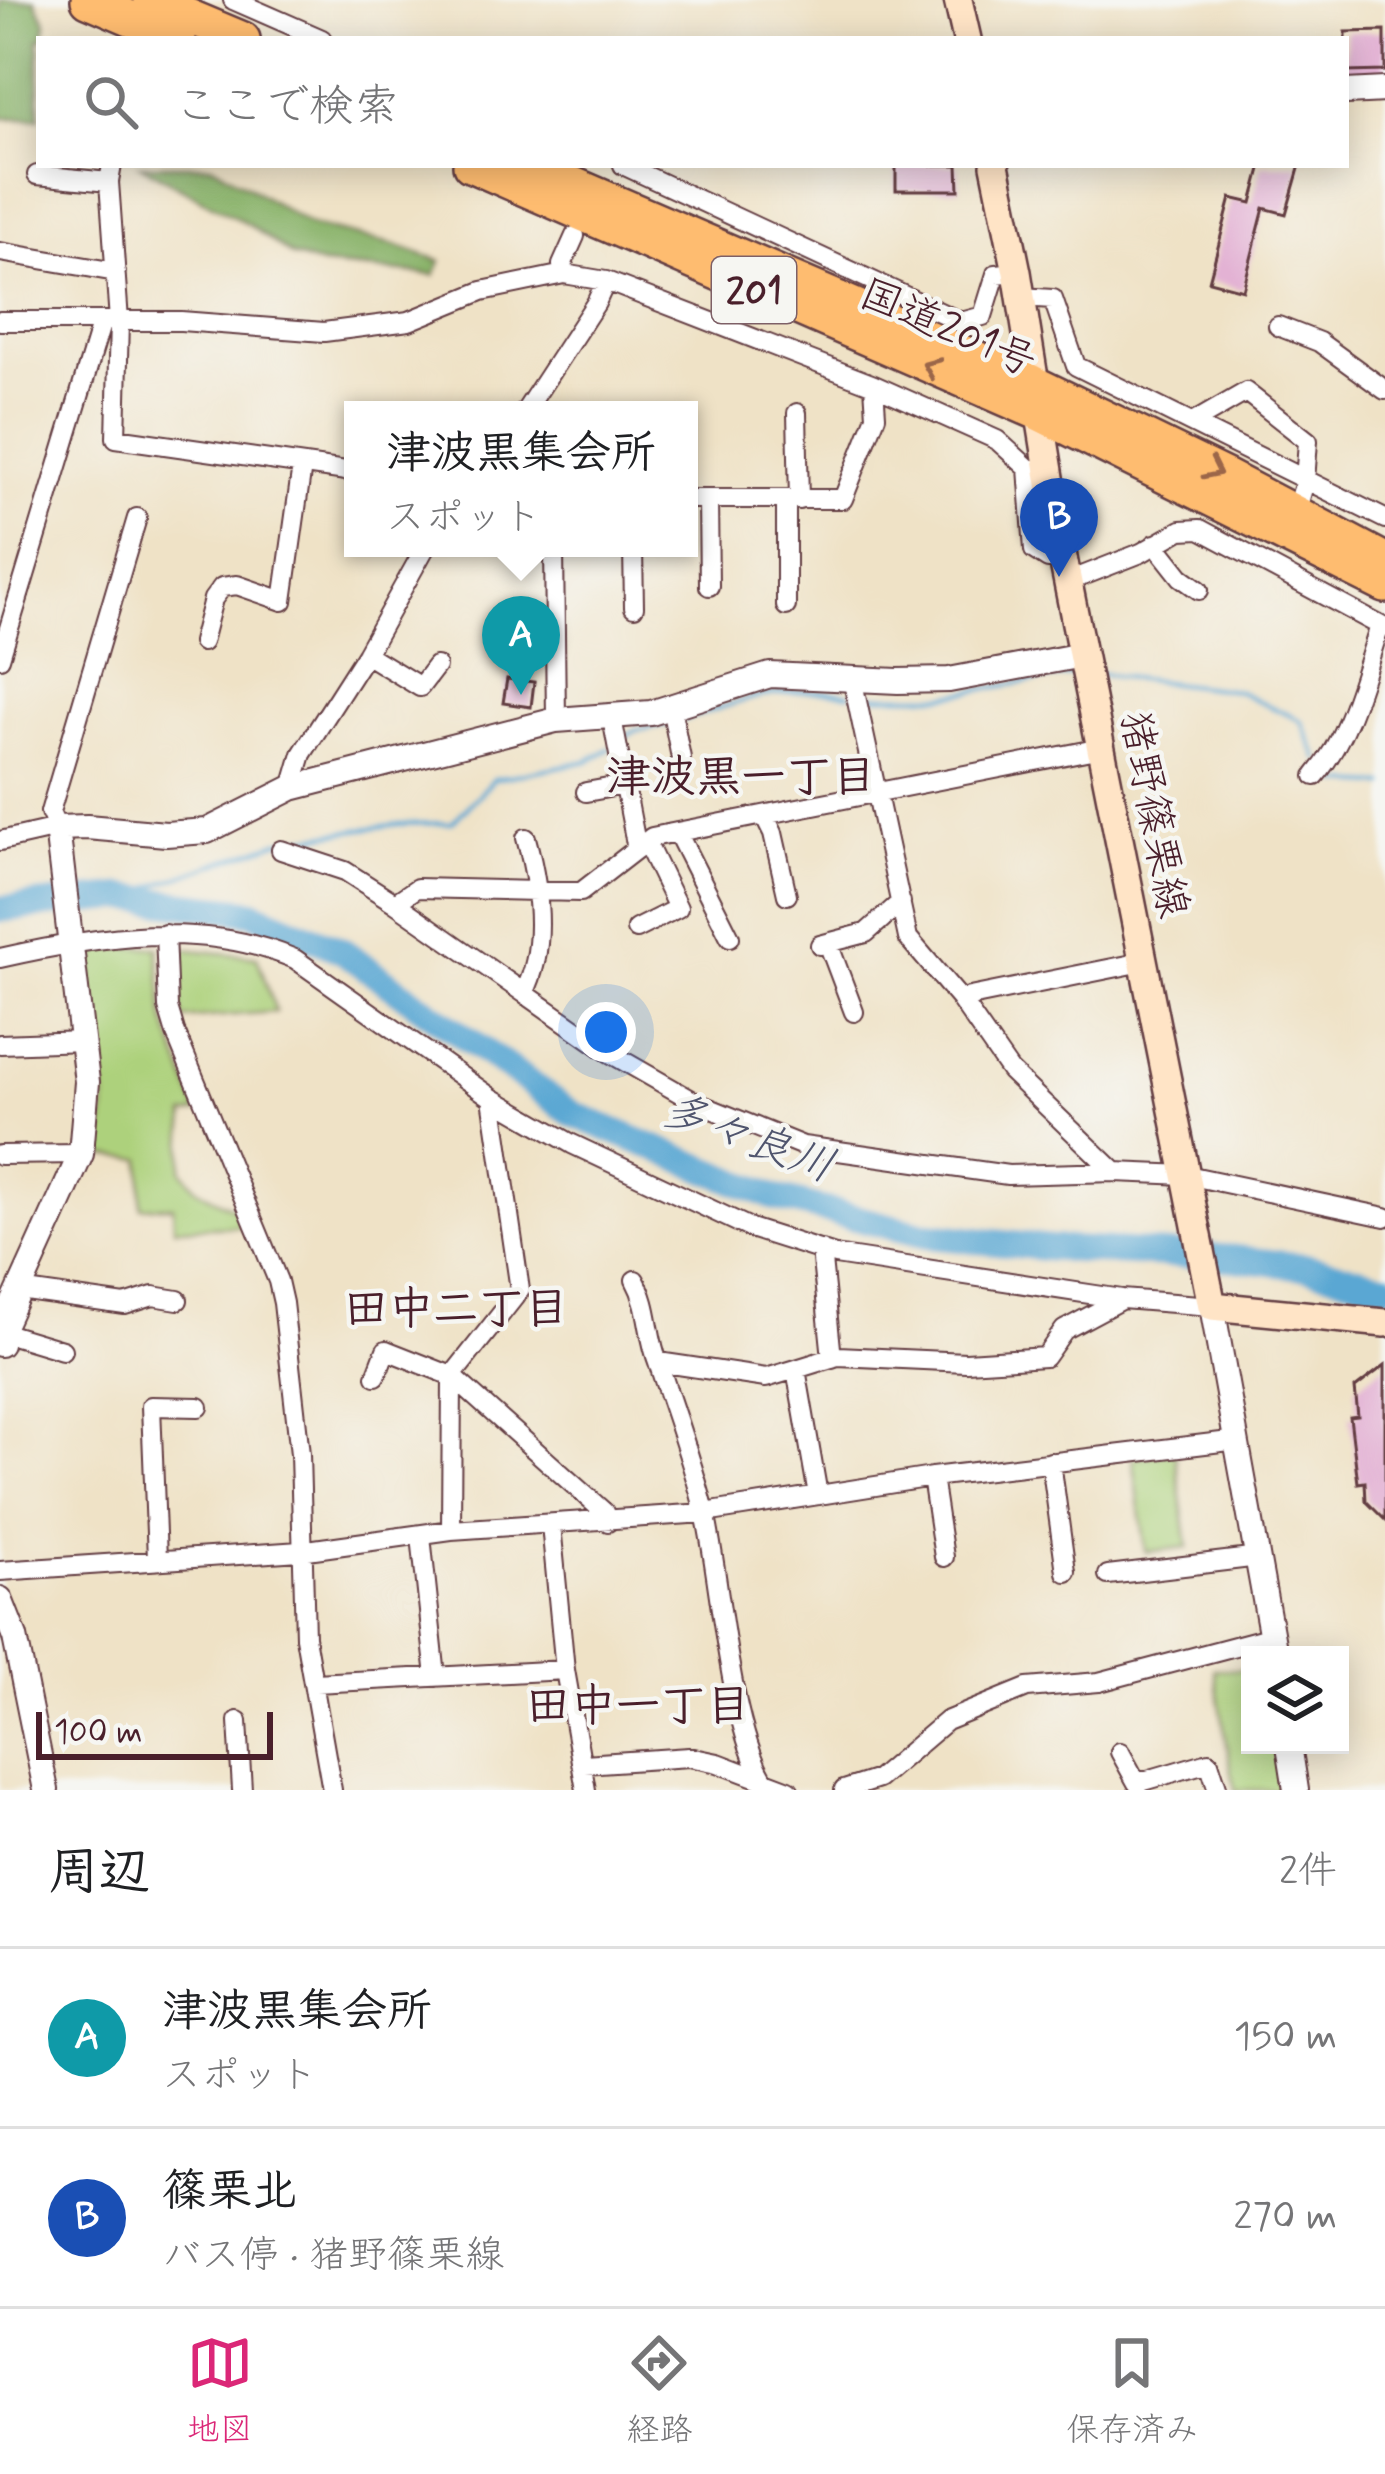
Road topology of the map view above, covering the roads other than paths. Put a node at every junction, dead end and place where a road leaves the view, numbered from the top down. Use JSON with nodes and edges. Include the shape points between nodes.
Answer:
{"nodes":[{"id":1,"x":88,"y":0,"type":"edge"},
{"id":2,"x":150,"y":0,"type":"edge"},
{"id":3,"x":233,"y":0,"type":"edge"},
{"id":4,"x":958,"y":0,"type":"edge"},
{"id":5,"x":172,"y":36,"type":"edge"},
{"id":6,"x":236,"y":36,"type":"edge"},
{"id":7,"x":315,"y":36,"type":"edge"},
{"id":8,"x":966,"y":36,"type":"edge"},
{"id":9,"x":1385,"y":90,"type":"edge"},
{"id":10,"x":1349,"y":92,"type":"edge"},
{"id":11,"x":477,"y":168,"type":"edge"},
{"id":12,"x":536,"y":168,"type":"edge"},
{"id":13,"x":996,"y":168,"type":"edge"},
{"id":14,"x":615,"y":169,"type":"edge"},
{"id":15,"x":111,"y":174,"type":"edge"},
{"id":16,"x":38,"y":175,"type":"dead end"},
{"id":17,"x":575,"y":236,"type":"dead end"},
{"id":18,"x":0,"y":252,"type":"edge"},
{"id":19,"x":116,"y":272,"type":"junction"},
{"id":20,"x":564,"y":274,"type":"junction"},
{"id":21,"x":606,"y":281,"type":"junction"},
{"id":22,"x":1018,"y":285,"type":"junction"},
{"id":23,"x":110,"y":322,"type":"junction"},
{"id":24,"x":1,"y":324,"type":"edge"},
{"id":25,"x":1278,"y":326,"type":"dead end"},
{"id":26,"x":874,"y":385,"type":"junction"},
{"id":27,"x":1385,"y":390,"type":"edge"},
{"id":28,"x":1035,"y":398,"type":"junction"},
{"id":29,"x":532,"y":401,"type":"edge"},
{"id":30,"x":797,"y":413,"type":"dead end"},
{"id":31,"x":1194,"y":422,"type":"junction"},
{"id":32,"x":302,"y":466,"type":"junction"},
{"id":33,"x":344,"y":471,"type":"edge"},
{"id":34,"x":699,"y":499,"type":"edge"},
{"id":35,"x":792,"y":500,"type":"junction"},
{"id":36,"x":1355,"y":503,"type":"junction"},
{"id":37,"x":1385,"y":503,"type":"edge"},
{"id":38,"x":1296,"y":511,"type":"junction"},
{"id":39,"x":137,"y":518,"type":"dead end"},
{"id":40,"x":1385,"y":520,"type":"edge"},
{"id":41,"x":1155,"y":544,"type":"junction"},
{"id":42,"x":420,"y":557,"type":"edge"},
{"id":43,"x":554,"y":557,"type":"edge"},
{"id":44,"x":633,"y":557,"type":"edge"},
{"id":45,"x":1385,"y":560,"type":"edge"},
{"id":46,"x":1273,"y":569,"type":"junction"},
{"id":47,"x":1065,"y":570,"type":"junction"},
{"id":48,"x":709,"y":586,"type":"dead end"},
{"id":49,"x":1385,"y":586,"type":"edge"},
{"id":50,"x":1199,"y":590,"type":"dead end"},
{"id":51,"x":786,"y":606,"type":"dead end"},
{"id":52,"x":634,"y":607,"type":"dead end"},
{"id":53,"x":1383,"y":627,"type":"edge"},
{"id":54,"x":202,"y":642,"type":"dead end"},
{"id":55,"x":366,"y":654,"type":"junction"},
{"id":56,"x":1082,"y":655,"type":"junction"},
{"id":57,"x":0,"y":658,"type":"edge"},
{"id":58,"x":436,"y":666,"type":"dead end"},
{"id":59,"x":852,"y":678,"type":"junction"},
{"id":60,"x":671,"y":707,"type":"junction"},
{"id":61,"x":612,"y":718,"type":"junction"},
{"id":62,"x":556,"y":720,"type":"junction"},
{"id":63,"x":1101,"y":748,"type":"junction"},
{"id":64,"x":681,"y":758,"type":"dead end"},
{"id":65,"x":1315,"y":776,"type":"dead end"},
{"id":66,"x":625,"y":785,"type":"junction"},
{"id":67,"x":292,"y":788,"type":"junction"},
{"id":68,"x":586,"y":792,"type":"dead end"},
{"id":69,"x":878,"y":792,"type":"junction"},
{"id":70,"x":764,"y":815,"type":"junction"},
{"id":71,"x":677,"y":832,"type":"junction"},
{"id":72,"x":59,"y":835,"type":"junction"},
{"id":73,"x":526,"y":838,"type":"dead end"},
{"id":74,"x":0,"y":841,"type":"edge"},
{"id":75,"x":642,"y":845,"type":"junction"},
{"id":76,"x":281,"y":850,"type":"dead end"},
{"id":77,"x":540,"y":891,"type":"junction"},
{"id":78,"x":787,"y":895,"type":"dead end"},
{"id":79,"x":901,"y":902,"type":"junction"},
{"id":80,"x":395,"y":903,"type":"junction"},
{"id":81,"x":636,"y":929,"type":"dead end"},
{"id":82,"x":165,"y":934,"type":"junction"},
{"id":83,"x":730,"y":937,"type":"dead end"},
{"id":84,"x":70,"y":939,"type":"junction"},
{"id":85,"x":0,"y":958,"type":"edge"},
{"id":86,"x":1143,"y":962,"type":"junction"},
{"id":87,"x":524,"y":994,"type":"junction"},
{"id":88,"x":960,"y":999,"type":"junction"},
{"id":89,"x":854,"y":1012,"type":"dead end"},
{"id":90,"x":83,"y":1040,"type":"junction"},
{"id":91,"x":0,"y":1044,"type":"edge"},
{"id":92,"x":492,"y":1098,"type":"junction"},
{"id":93,"x":81,"y":1154,"type":"junction"},
{"id":94,"x":0,"y":1155,"type":"edge"},
{"id":95,"x":1115,"y":1172,"type":"junction"},
{"id":96,"x":1187,"y":1179,"type":"junction"},
{"id":97,"x":1385,"y":1217,"type":"edge"},
{"id":98,"x":820,"y":1250,"type":"junction"},
{"id":99,"x":635,"y":1280,"type":"dead end"},
{"id":100,"x":19,"y":1290,"type":"junction"},
{"id":101,"x":1122,"y":1299,"type":"junction"},
{"id":102,"x":178,"y":1300,"type":"dead end"},
{"id":103,"x":1211,"y":1301,"type":"junction"},
{"id":104,"x":1385,"y":1323,"type":"edge"},
{"id":105,"x":1,"y":1332,"type":"edge"},
{"id":106,"x":62,"y":1350,"type":"dead end"},
{"id":107,"x":832,"y":1358,"type":"junction"},
{"id":108,"x":658,"y":1363,"type":"junction"},
{"id":109,"x":796,"y":1369,"type":"junction"},
{"id":110,"x":376,"y":1376,"type":"dead end"},
{"id":111,"x":452,"y":1376,"type":"junction"},
{"id":112,"x":200,"y":1408,"type":"dead end"},
{"id":113,"x":1238,"y":1440,"type":"junction"},
{"id":114,"x":1051,"y":1462,"type":"junction"},
{"id":115,"x":932,"y":1477,"type":"junction"},
{"id":116,"x":818,"y":1495,"type":"junction"},
{"id":117,"x":705,"y":1514,"type":"junction"},
{"id":118,"x":608,"y":1522,"type":"junction"},
{"id":119,"x":551,"y":1525,"type":"junction"},
{"id":120,"x":452,"y":1530,"type":"junction"},
{"id":121,"x":422,"y":1536,"type":"junction"},
{"id":122,"x":300,"y":1551,"type":"junction"},
{"id":123,"x":944,"y":1557,"type":"dead end"},
{"id":124,"x":1259,"y":1557,"type":"junction"},
{"id":125,"x":158,"y":1559,"type":"junction"},
{"id":126,"x":0,"y":1571,"type":"edge"},
{"id":127,"x":1066,"y":1572,"type":"dead end"},
{"id":128,"x":1108,"y":1575,"type":"dead end"},
{"id":129,"x":0,"y":1599,"type":"edge"},
{"id":130,"x":1274,"y":1646,"type":"edge"},
{"id":131,"x":1241,"y":1653,"type":"edge"},
{"id":132,"x":565,"y":1670,"type":"junction"},
{"id":133,"x":436,"y":1677,"type":"junction"},
{"id":134,"x":314,"y":1683,"type":"junction"},
{"id":135,"x":238,"y":1721,"type":"dead end"},
{"id":136,"x":1120,"y":1752,"type":"dead end"},
{"id":137,"x":1290,"y":1754,"type":"edge"},
{"id":138,"x":584,"y":1764,"type":"junction"},
{"id":139,"x":767,"y":1785,"type":"edge"},
{"id":140,"x":1138,"y":1787,"type":"edge"},
{"id":141,"x":46,"y":1790,"type":"edge"},
{"id":142,"x":242,"y":1790,"type":"edge"},
{"id":143,"x":331,"y":1790,"type":"edge"},
{"id":144,"x":586,"y":1790,"type":"edge"},
{"id":145,"x":788,"y":1790,"type":"edge"},
{"id":146,"x":844,"y":1790,"type":"edge"},
{"id":147,"x":1218,"y":1790,"type":"edge"},
{"id":148,"x":1296,"y":1790,"type":"edge"}],
"edges":[{"from":1,"to":5,"type":"highway"},
{"from":2,"to":6,"type":"highway"},
{"from":3,"to":7,"type":"street"},
{"from":4,"to":8,"type":"main road"},
{"from":9,"to":10,"type":"street"},
{"from":28,"to":11,"type":"highway","name":"国道201号","number":"201","one_way":true},
{"from":12,"to":28,"type":"highway","name":"国道201号","number":"201"},
{"from":13,"to":22,"type":"main road","name":"猪野篠栗線"},
{"from":14,"to":22,"type":"street","via":[[962,322],[983,316],[996,274]]},
{"from":15,"to":16,"type":"street"},
{"from":15,"to":19,"type":"street"},
{"from":17,"to":20,"type":"street"},
{"from":18,"to":19,"type":"street"},
{"from":19,"to":23,"type":"street"},
{"from":20,"to":21,"type":"street"},
{"from":20,"to":23,"type":"street","via":[[482,291],[376,328]]},
{"from":21,"to":26,"type":"street"},
{"from":21,"to":29,"type":"street"},
{"from":22,"to":28,"type":"main road","name":"猪野篠栗線"},
{"from":22,"to":31,"type":"street","via":[[1052,298],[1076,366]]},
{"from":23,"to":24,"type":"street"},
{"from":23,"to":32,"type":"street","via":[[116,438]]},
{"from":23,"to":57,"type":"street"},
{"from":25,"to":27,"type":"street","via":[[1319,343]]},
{"from":26,"to":35,"type":"street","via":[[876,416],[843,499]]},
{"from":26,"to":47,"type":"street","via":[[997,440],[1028,468],[1034,550]]},
{"from":28,"to":38,"type":"highway","name":"国道201号","number":"201"},
{"from":28,"to":47,"type":"main road","name":"猪野篠栗線"},
{"from":30,"to":35,"type":"street"},
{"from":31,"to":38,"type":"street"},
{"from":31,"to":38,"type":"street","via":[[1246,392],[1307,441]]},
{"from":32,"to":33,"type":"street"},
{"from":32,"to":54,"type":"street","via":[[283,601],[222,587]]},
{"from":34,"to":35,"type":"street"},
{"from":34,"to":48,"type":"street"},
{"from":35,"to":51,"type":"street"},
{"from":36,"to":37,"type":"street"},
{"from":36,"to":38,"type":"street"},
{"from":36,"to":40,"type":"street"},
{"from":38,"to":45,"type":"highway","name":"国道201号","number":"201"},
{"from":38,"to":46,"type":"street"},
{"from":38,"to":49,"type":"highway","name":"国道201号","number":"201"},
{"from":39,"to":72,"type":"street","via":[[50,812]]},
{"from":41,"to":46,"type":"street","via":[[1200,529]]},
{"from":41,"to":47,"type":"street"},
{"from":41,"to":50,"type":"street"},
{"from":42,"to":55,"type":"street"},
{"from":43,"to":62,"type":"street"},
{"from":44,"to":52,"type":"street"},
{"from":46,"to":53,"type":"street"},
{"from":47,"to":56,"type":"main road","name":"猪野篠栗線"},
{"from":53,"to":65,"type":"street","via":[[1351,712]]},
{"from":55,"to":58,"type":"street","via":[[420,687]]},
{"from":55,"to":67,"type":"street","via":[[302,754]]},
{"from":56,"to":59,"type":"street","via":[[949,680]]},
{"from":56,"to":63,"type":"main road","name":"猪野篠栗線"},
{"from":59,"to":60,"type":"street","via":[[770,675]]},
{"from":59,"to":69,"type":"street"},
{"from":60,"to":61,"type":"street"},
{"from":60,"to":64,"type":"street"},
{"from":61,"to":62,"type":"street"},
{"from":61,"to":66,"type":"street"},
{"from":62,"to":67,"type":"street"},
{"from":63,"to":69,"type":"street"},
{"from":63,"to":86,"type":"main road","name":"猪野篠栗線"},
{"from":66,"to":68,"type":"street"},
{"from":66,"to":75,"type":"street"},
{"from":67,"to":72,"type":"street","via":[[207,831]]},
{"from":69,"to":70,"type":"street"},
{"from":69,"to":79,"type":"street"},
{"from":70,"to":71,"type":"street"},
{"from":70,"to":78,"type":"street"},
{"from":71,"to":75,"type":"street"},
{"from":71,"to":83,"type":"street"},
{"from":72,"to":74,"type":"street"},
{"from":72,"to":84,"type":"street"},
{"from":73,"to":77,"type":"street"},
{"from":75,"to":77,"type":"street","via":[[581,892]]},
{"from":75,"to":81,"type":"street","via":[[678,908]]},
{"from":76,"to":80,"type":"street","via":[[345,872]]},
{"from":77,"to":80,"type":"street","via":[[417,888]]},
{"from":77,"to":87,"type":"street"},
{"from":79,"to":88,"type":"street","via":[[908,938]]},
{"from":79,"to":89,"type":"street","via":[[866,933],[824,944]]},
{"from":80,"to":87,"type":"street"},
{"from":82,"to":84,"type":"street"},
{"from":82,"to":92,"type":"street","via":[[237,940],[296,959]]},
{"from":82,"to":122,"type":"street","via":[[176,1034],[284,1303],[300,1454]]},
{"from":84,"to":85,"type":"street"},
{"from":84,"to":90,"type":"street"},
{"from":86,"to":88,"type":"street"},
{"from":86,"to":96,"type":"main road","name":"猪野篠栗線"},
{"from":87,"to":95,"type":"street","via":[[698,1102],[803,1146],[1008,1175]]},
{"from":88,"to":95,"type":"street","via":[[1010,1071]]},
{"from":90,"to":91,"type":"street"},
{"from":90,"to":93,"type":"street"},
{"from":92,"to":98,"type":"street","via":[[679,1196]]},
{"from":92,"to":111,"type":"street","via":[[520,1290]]},
{"from":93,"to":94,"type":"street"},
{"from":93,"to":100,"type":"street"},
{"from":95,"to":96,"type":"street"},
{"from":96,"to":97,"type":"street"},
{"from":96,"to":103,"type":"main road","name":"猪野篠栗線"},
{"from":98,"to":101,"type":"street"},
{"from":98,"to":107,"type":"street"},
{"from":99,"to":108,"type":"street"},
{"from":100,"to":102,"type":"street","via":[[125,1305],[153,1296]]},
{"from":100,"to":105,"type":"street"},
{"from":101,"to":103,"type":"street"},
{"from":101,"to":107,"type":"street","via":[[1064,1330],[1045,1358]]},
{"from":103,"to":104,"type":"main road"},
{"from":103,"to":113,"type":"street"},
{"from":105,"to":106,"type":"street"},
{"from":107,"to":109,"type":"street"},
{"from":108,"to":109,"type":"street","via":[[766,1378]]},
{"from":108,"to":117,"type":"street"},
{"from":109,"to":116,"type":"street"},
{"from":110,"to":111,"type":"street","via":[[386,1350]]},
{"from":111,"to":118,"type":"street"},
{"from":111,"to":120,"type":"street"},
{"from":112,"to":125,"type":"street","via":[[152,1406]]},
{"from":113,"to":114,"type":"street"},
{"from":113,"to":124,"type":"street"},
{"from":114,"to":115,"type":"street"},
{"from":114,"to":127,"type":"street"},
{"from":115,"to":116,"type":"street"},
{"from":115,"to":123,"type":"street"},
{"from":116,"to":117,"type":"street"},
{"from":117,"to":118,"type":"street"},
{"from":117,"to":139,"type":"street","via":[[745,1739]]},
{"from":118,"to":119,"type":"street"},
{"from":119,"to":120,"type":"street"},
{"from":119,"to":132,"type":"street"},
{"from":120,"to":121,"type":"street"},
{"from":121,"to":122,"type":"street"},
{"from":121,"to":133,"type":"street"},
{"from":122,"to":125,"type":"street"},
{"from":122,"to":134,"type":"street"},
{"from":124,"to":128,"type":"street"},
{"from":124,"to":130,"type":"street"},
{"from":125,"to":126,"type":"street"},
{"from":129,"to":141,"type":"street"},
{"from":131,"to":146,"type":"street","via":[[1027,1688],[946,1721],[878,1779]]},
{"from":132,"to":133,"type":"street"},
{"from":132,"to":138,"type":"street"},
{"from":133,"to":134,"type":"street"},
{"from":134,"to":143,"type":"street"},
{"from":135,"to":142,"type":"street"},
{"from":136,"to":140,"type":"street"},
{"from":137,"to":148,"type":"street"},
{"from":138,"to":139,"type":"street","via":[[689,1757]]},
{"from":138,"to":144,"type":"street"},
{"from":139,"to":145,"type":"street"},
{"from":140,"to":147,"type":"street","via":[[1209,1762]]}]}
